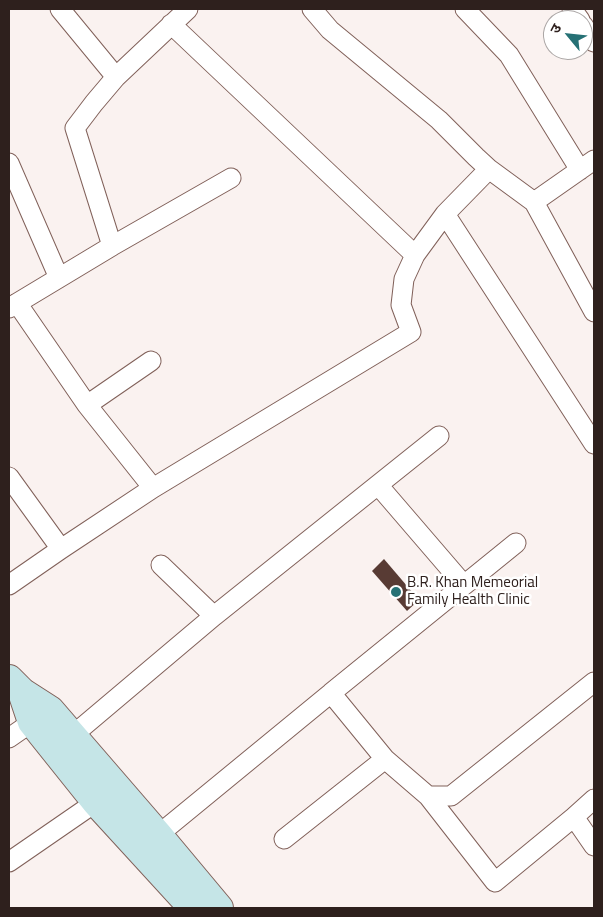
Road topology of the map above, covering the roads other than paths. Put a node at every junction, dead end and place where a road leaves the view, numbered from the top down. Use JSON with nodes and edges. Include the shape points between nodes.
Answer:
{"nodes":[{"id":1,"x":60,"y":9,"type":"edge"},
{"id":2,"x":188,"y":9,"type":"edge"},
{"id":3,"x":312,"y":9,"type":"edge"},
{"id":4,"x":465,"y":9,"type":"edge"},
{"id":5,"x":171,"y":24,"type":"junction"},
{"id":6,"x":116,"y":77,"type":"junction"},
{"id":7,"x":9,"y":163,"type":"edge"},
{"id":8,"x":587,"y":165,"type":"edge"},
{"id":9,"x":489,"y":169,"type":"junction"},
{"id":10,"x":231,"y":178,"type":"dead end"},
{"id":11,"x":534,"y":202,"type":"junction"},
{"id":12,"x":445,"y":214,"type":"junction"},
{"id":13,"x":112,"y":246,"type":"junction"},
{"id":14,"x":415,"y":255,"type":"junction"},
{"id":15,"x":59,"y":278,"type":"junction"},
{"id":16,"x":13,"y":306,"type":"edge"},
{"id":17,"x":594,"y":312,"type":"edge"},
{"id":18,"x":151,"y":361,"type":"dead end"},
{"id":19,"x":87,"y":406,"type":"junction"},
{"id":20,"x":439,"y":436,"type":"dead end"},
{"id":21,"x":594,"y":444,"type":"edge"},
{"id":22,"x":9,"y":477,"type":"edge"},
{"id":23,"x":378,"y":485,"type":"junction"},
{"id":24,"x":153,"y":488,"type":"junction"},
{"id":25,"x":516,"y":543,"type":"dead end"},
{"id":26,"x":61,"y":548,"type":"junction"},
{"id":27,"x":161,"y":565,"type":"dead end"},
{"id":28,"x":9,"y":585,"type":"edge"},
{"id":29,"x":464,"y":585,"type":"junction"},
{"id":30,"x":214,"y":616,"type":"junction"},
{"id":31,"x":594,"y":682,"type":"edge"},
{"id":32,"x":16,"y":686,"type":"edge"},
{"id":33,"x":330,"y":693,"type":"junction"},
{"id":34,"x":32,"y":722,"type":"junction"},
{"id":35,"x":73,"y":735,"type":"junction"},
{"id":36,"x":9,"y":738,"type":"edge"},
{"id":37,"x":385,"y":759,"type":"junction"},
{"id":38,"x":428,"y":796,"type":"junction"},
{"id":39,"x":594,"y":799,"type":"edge"},
{"id":40,"x":96,"y":802,"type":"junction"},
{"id":41,"x":574,"y":817,"type":"junction"},
{"id":42,"x":158,"y":835,"type":"junction"},
{"id":43,"x":284,"y":840,"type":"dead end"},
{"id":44,"x":594,"y":846,"type":"edge"},
{"id":45,"x":9,"y":862,"type":"edge"},
{"id":46,"x":193,"y":908,"type":"edge"},
{"id":47,"x":219,"y":908,"type":"edge"}],
"edges":[{"from":1,"to":6,"type":"street"},
{"from":2,"to":5,"type":"street"},
{"from":3,"to":9,"type":"street","via":[[330,30],[439,120]]},
{"from":4,"to":8,"type":"street","via":[[508,55]]},
{"from":5,"to":6,"type":"street"},
{"from":5,"to":14,"type":"street"},
{"from":6,"to":13,"type":"street","via":[[75,128]]},
{"from":7,"to":15,"type":"street"},
{"from":8,"to":11,"type":"street"},
{"from":9,"to":11,"type":"street"},
{"from":9,"to":12,"type":"street"},
{"from":10,"to":13,"type":"street"},
{"from":11,"to":17,"type":"street"},
{"from":12,"to":14,"type":"street"},
{"from":12,"to":21,"type":"street"},
{"from":13,"to":15,"type":"street"},
{"from":14,"to":24,"type":"street","via":[[404,279],[402,305],[411,332]]},
{"from":15,"to":16,"type":"street"},
{"from":16,"to":19,"type":"street"},
{"from":18,"to":19,"type":"street"},
{"from":19,"to":24,"type":"street"},
{"from":20,"to":23,"type":"street"},
{"from":22,"to":26,"type":"street"},
{"from":23,"to":29,"type":"street"},
{"from":23,"to":30,"type":"street"},
{"from":24,"to":26,"type":"street"},
{"from":25,"to":29,"type":"street"},
{"from":26,"to":28,"type":"street"},
{"from":27,"to":30,"type":"street"},
{"from":29,"to":33,"type":"street"},
{"from":30,"to":35,"type":"street"},
{"from":31,"to":38,"type":"street","via":[[451,796]]},
{"from":32,"to":34,"type":"main road"},
{"from":32,"to":35,"type":"main road","via":[[50,710]]},
{"from":33,"to":37,"type":"street"},
{"from":33,"to":42,"type":"street"},
{"from":34,"to":36,"type":"street"},
{"from":34,"to":40,"type":"main road"},
{"from":35,"to":42,"type":"main road"},
{"from":37,"to":38,"type":"street"},
{"from":37,"to":43,"type":"street"},
{"from":38,"to":41,"type":"street","via":[[495,882]]},
{"from":39,"to":41,"type":"street"},
{"from":40,"to":45,"type":"street"},
{"from":40,"to":46,"type":"main road"},
{"from":41,"to":44,"type":"street"},
{"from":42,"to":47,"type":"main road"}]}
